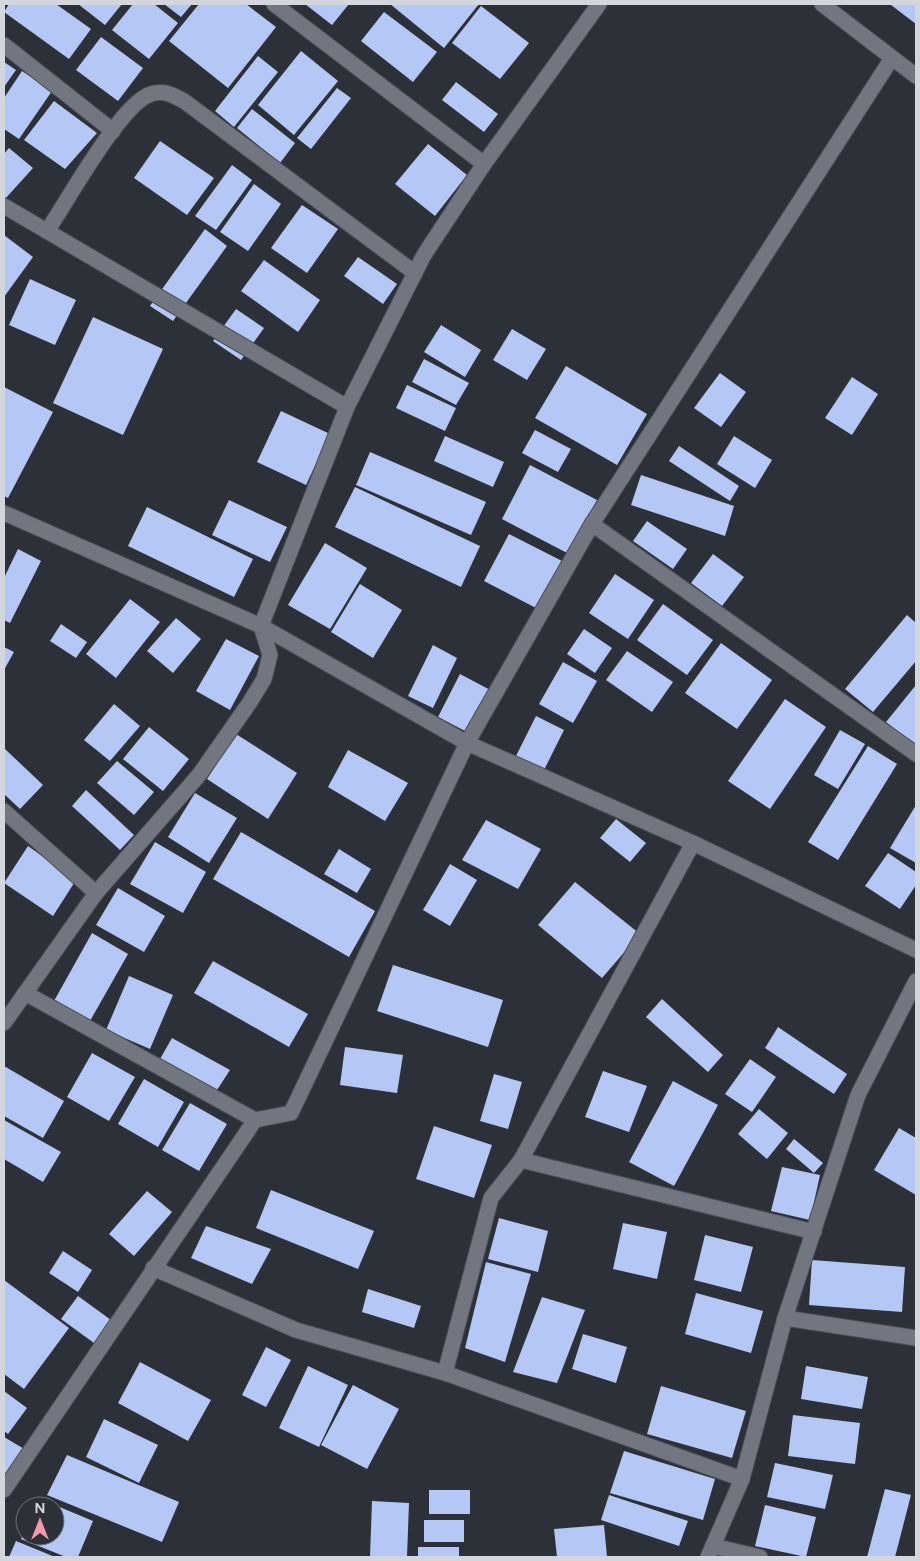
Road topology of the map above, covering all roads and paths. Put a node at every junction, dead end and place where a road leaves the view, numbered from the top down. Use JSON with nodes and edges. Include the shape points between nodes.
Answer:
{"nodes":[{"id":1,"x":274,"y":4,"type":"edge"},
{"id":2,"x":599,"y":4,"type":"edge"},
{"id":3,"x":822,"y":4,"type":"edge"},
{"id":4,"x":4,"y":45,"type":"edge"},
{"id":5,"x":892,"y":58,"type":"junction"},
{"id":6,"x":916,"y":76,"type":"edge"},
{"id":7,"x":113,"y":131,"type":"junction"},
{"id":8,"x":484,"y":164,"type":"junction"},
{"id":9,"x":4,"y":206,"type":"edge"},
{"id":10,"x":47,"y":231,"type":"junction"},
{"id":11,"x":415,"y":273,"type":"junction"},
{"id":12,"x":347,"y":407,"type":"junction"},
{"id":13,"x":4,"y":513,"type":"edge"},
{"id":14,"x":592,"y":524,"type":"junction"},
{"id":15,"x":262,"y":626,"type":"junction"},
{"id":16,"x":467,"y":743,"type":"junction"},
{"id":17,"x":916,"y":754,"type":"edge"},
{"id":18,"x":4,"y":811,"type":"edge"},
{"id":19,"x":693,"y":843,"type":"junction"},
{"id":20,"x":96,"y":893,"type":"junction"},
{"id":21,"x":916,"y":950,"type":"edge"},
{"id":22,"x":916,"y":981,"type":"edge"},
{"id":23,"x":25,"y":993,"type":"junction"},
{"id":24,"x":4,"y":1023,"type":"edge"},
{"id":25,"x":255,"y":1120,"type":"junction"},
{"id":26,"x":521,"y":1160,"type":"junction"},
{"id":27,"x":814,"y":1232,"type":"junction"},
{"id":28,"x":153,"y":1268,"type":"junction"},
{"id":29,"x":785,"y":1318,"type":"junction"},
{"id":30,"x":916,"y":1338,"type":"edge"},
{"id":31,"x":445,"y":1373,"type":"junction"},
{"id":32,"x":742,"y":1479,"type":"junction"},
{"id":33,"x":4,"y":1490,"type":"edge"},
{"id":34,"x":711,"y":1552,"type":"edge"},
{"id":35,"x":760,"y":1557,"type":"edge"}],
"edges":[{"from":1,"to":8,"type":"street"},
{"from":2,"to":8,"type":"street"},
{"from":3,"to":5,"type":"street"},
{"from":4,"to":7,"type":"street"},
{"from":5,"to":6,"type":"street"},
{"from":5,"to":14,"type":"street"},
{"from":7,"to":10,"type":"street"},
{"from":7,"to":11,"type":"street","via":[[141,98],[167,92],[184,101]]},
{"from":8,"to":11,"type":"street"},
{"from":9,"to":10,"type":"street"},
{"from":10,"to":12,"type":"street"},
{"from":11,"to":12,"type":"street"},
{"from":12,"to":15,"type":"street"},
{"from":13,"to":15,"type":"street"},
{"from":14,"to":16,"type":"street"},
{"from":14,"to":17,"type":"street"},
{"from":15,"to":16,"type":"street"},
{"from":15,"to":20,"type":"street","via":[[270,655],[264,679],[250,702],[199,775]]},
{"from":16,"to":19,"type":"street"},
{"from":16,"to":25,"type":"street","via":[[291,1113]]},
{"from":18,"to":20,"type":"street"},
{"from":19,"to":21,"type":"street"},
{"from":19,"to":26,"type":"street"},
{"from":20,"to":23,"type":"street"},
{"from":22,"to":27,"type":"street","via":[[858,1095]]},
{"from":23,"to":24,"type":"street"},
{"from":23,"to":25,"type":"street"},
{"from":25,"to":28,"type":"street"},
{"from":26,"to":27,"type":"street"},
{"from":26,"to":31,"type":"street","via":[[491,1198]]},
{"from":27,"to":29,"type":"street"},
{"from":28,"to":31,"type":"street","via":[[296,1330]]},
{"from":28,"to":33,"type":"street"},
{"from":29,"to":30,"type":"street"},
{"from":29,"to":32,"type":"street"},
{"from":31,"to":32,"type":"street"},
{"from":32,"to":34,"type":"street"},
{"from":34,"to":35,"type":"street"}]}
